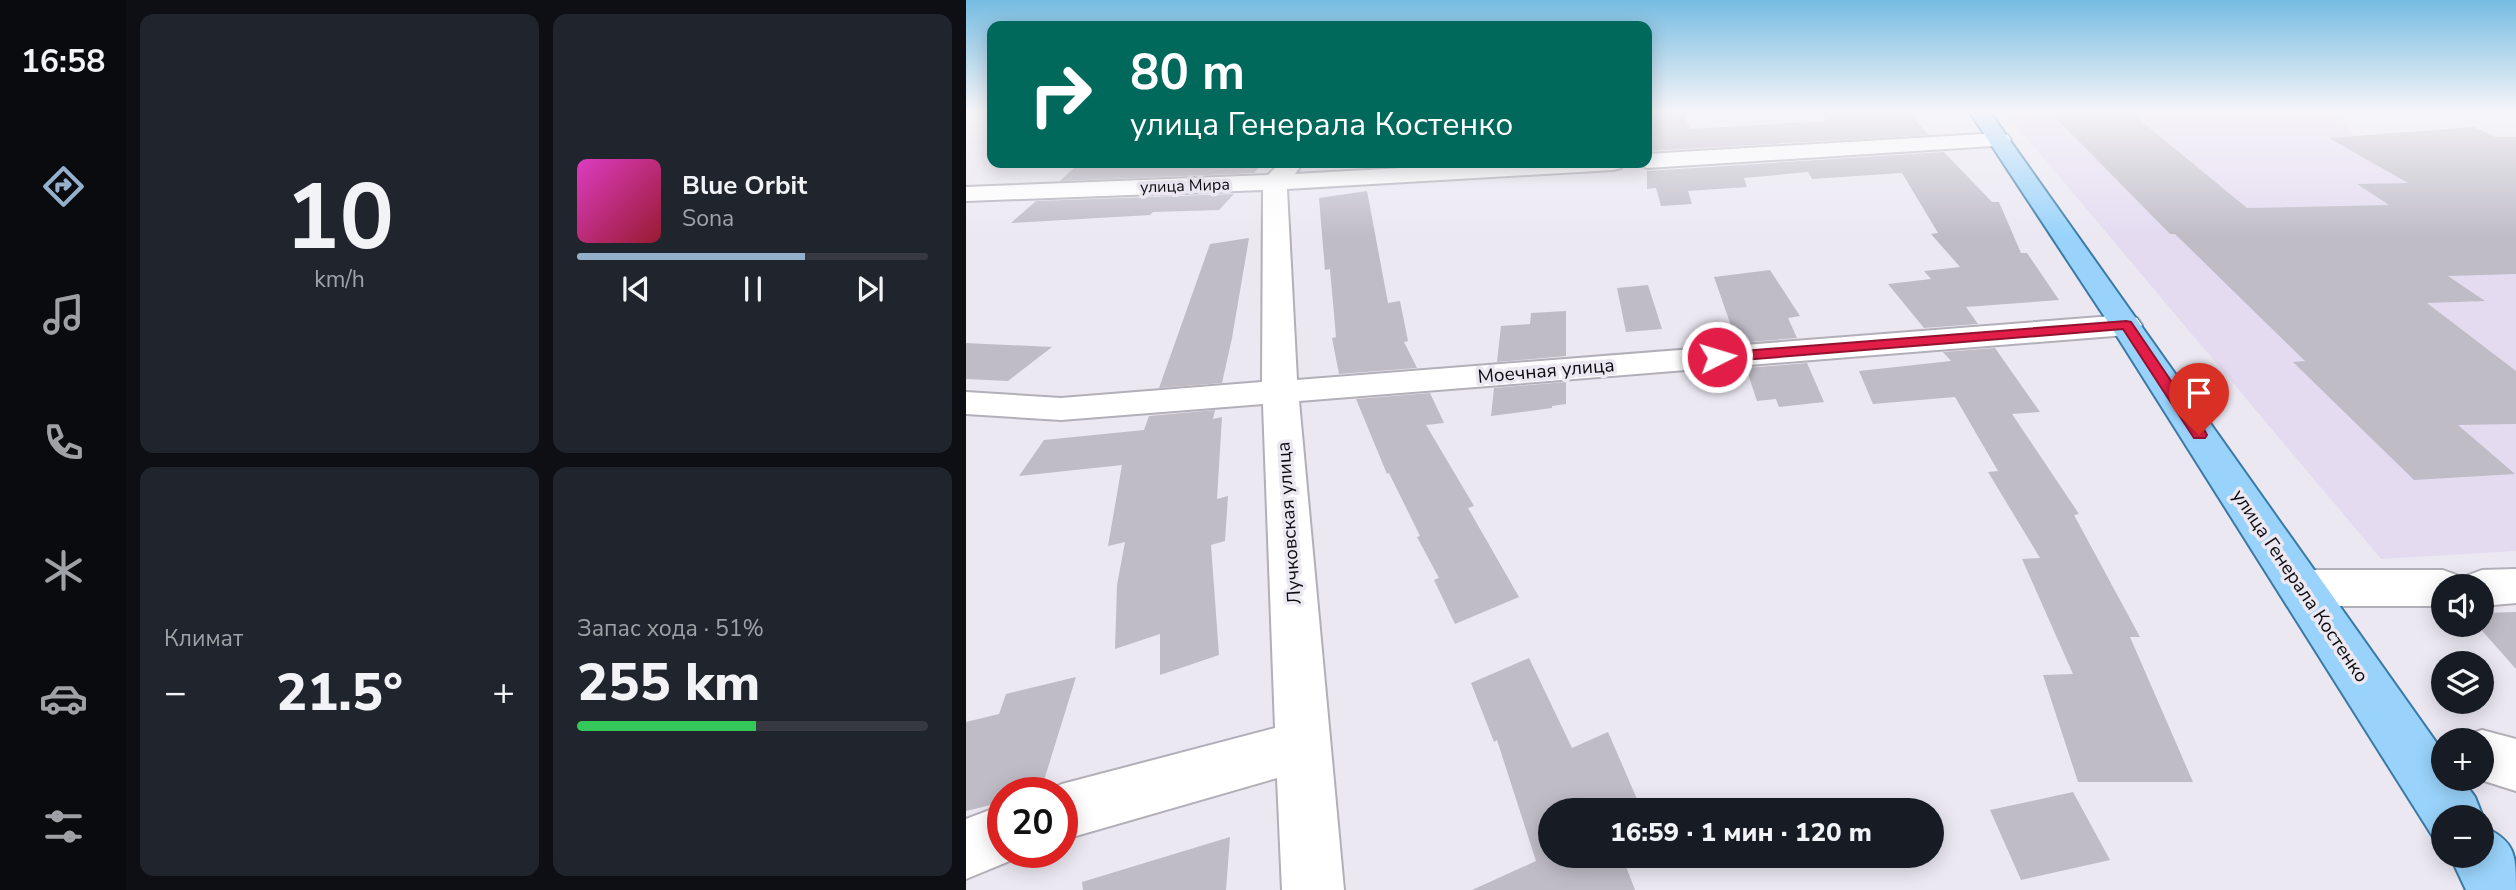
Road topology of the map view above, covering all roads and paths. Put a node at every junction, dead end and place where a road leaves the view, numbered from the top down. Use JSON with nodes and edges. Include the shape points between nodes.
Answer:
{"nodes":[{"id":1,"x":1730,"y":153,"type":"edge"},
{"id":2,"x":2007,"y":153,"type":"edge"},
{"id":3,"x":1652,"y":160,"type":"edge"},
{"id":4,"x":1425,"y":168,"type":"edge"},
{"id":5,"x":1284,"y":172,"type":"edge"},
{"id":6,"x":966,"y":194,"type":"edge"},
{"id":7,"x":2126,"y":325,"type":"junction"},
{"id":8,"x":1280,"y":392,"type":"junction"},
{"id":9,"x":966,"y":403,"type":"edge"},
{"id":10,"x":2516,"y":586,"type":"edge"},
{"id":11,"x":2494,"y":587,"type":"edge"},
{"id":12,"x":2301,"y":588,"type":"junction"},
{"id":13,"x":2431,"y":588,"type":"edge"},
{"id":14,"x":2420,"y":738,"type":"edge"},
{"id":15,"x":1304,"y":746,"type":"junction"},
{"id":16,"x":2494,"y":759,"type":"edge"},
{"id":17,"x":2516,"y":765,"type":"edge"},
{"id":18,"x":2449,"y":805,"type":"edge"},
{"id":19,"x":1078,"y":808,"type":"edge"},
{"id":20,"x":987,"y":840,"type":"edge"},
{"id":21,"x":966,"y":849,"type":"edge"},
{"id":22,"x":2488,"y":868,"type":"edge"},
{"id":23,"x":1312,"y":890,"type":"edge"},
{"id":24,"x":2502,"y":890,"type":"edge"}],
"edges":[{"from":1,"to":3,"type":"street"},
{"from":2,"to":7,"type":"main road","name":"улица Генерала Костенко"},
{"from":4,"to":5,"type":"street","name":"улица Мира"},
{"from":5,"to":6,"type":"street","name":"улица Мира"},
{"from":5,"to":8,"type":"street","name":"Лучковская улица"},
{"from":7,"to":8,"type":"street","name":"Моечная улица"},
{"from":7,"to":12,"type":"main road","name":"улица Генерала Костенко"},
{"from":8,"to":9,"type":"street","name":"Моечная улица","via":[[1062,409]]},
{"from":8,"to":15,"type":"street","name":"Лучковская улица"},
{"from":10,"to":11,"type":"street"},
{"from":12,"to":13,"type":"street"},
{"from":12,"to":14,"type":"main road","name":"улица Генерала Костенко"},
{"from":14,"to":18,"type":"main road","name":"улица Генерала Костенко"},
{"from":15,"to":19,"type":"street"},
{"from":15,"to":23,"type":"street","name":"Лучковская улица"},
{"from":16,"to":17,"type":"street"},
{"from":20,"to":21,"type":"street"},
{"from":22,"to":24,"type":"main road"}]}
